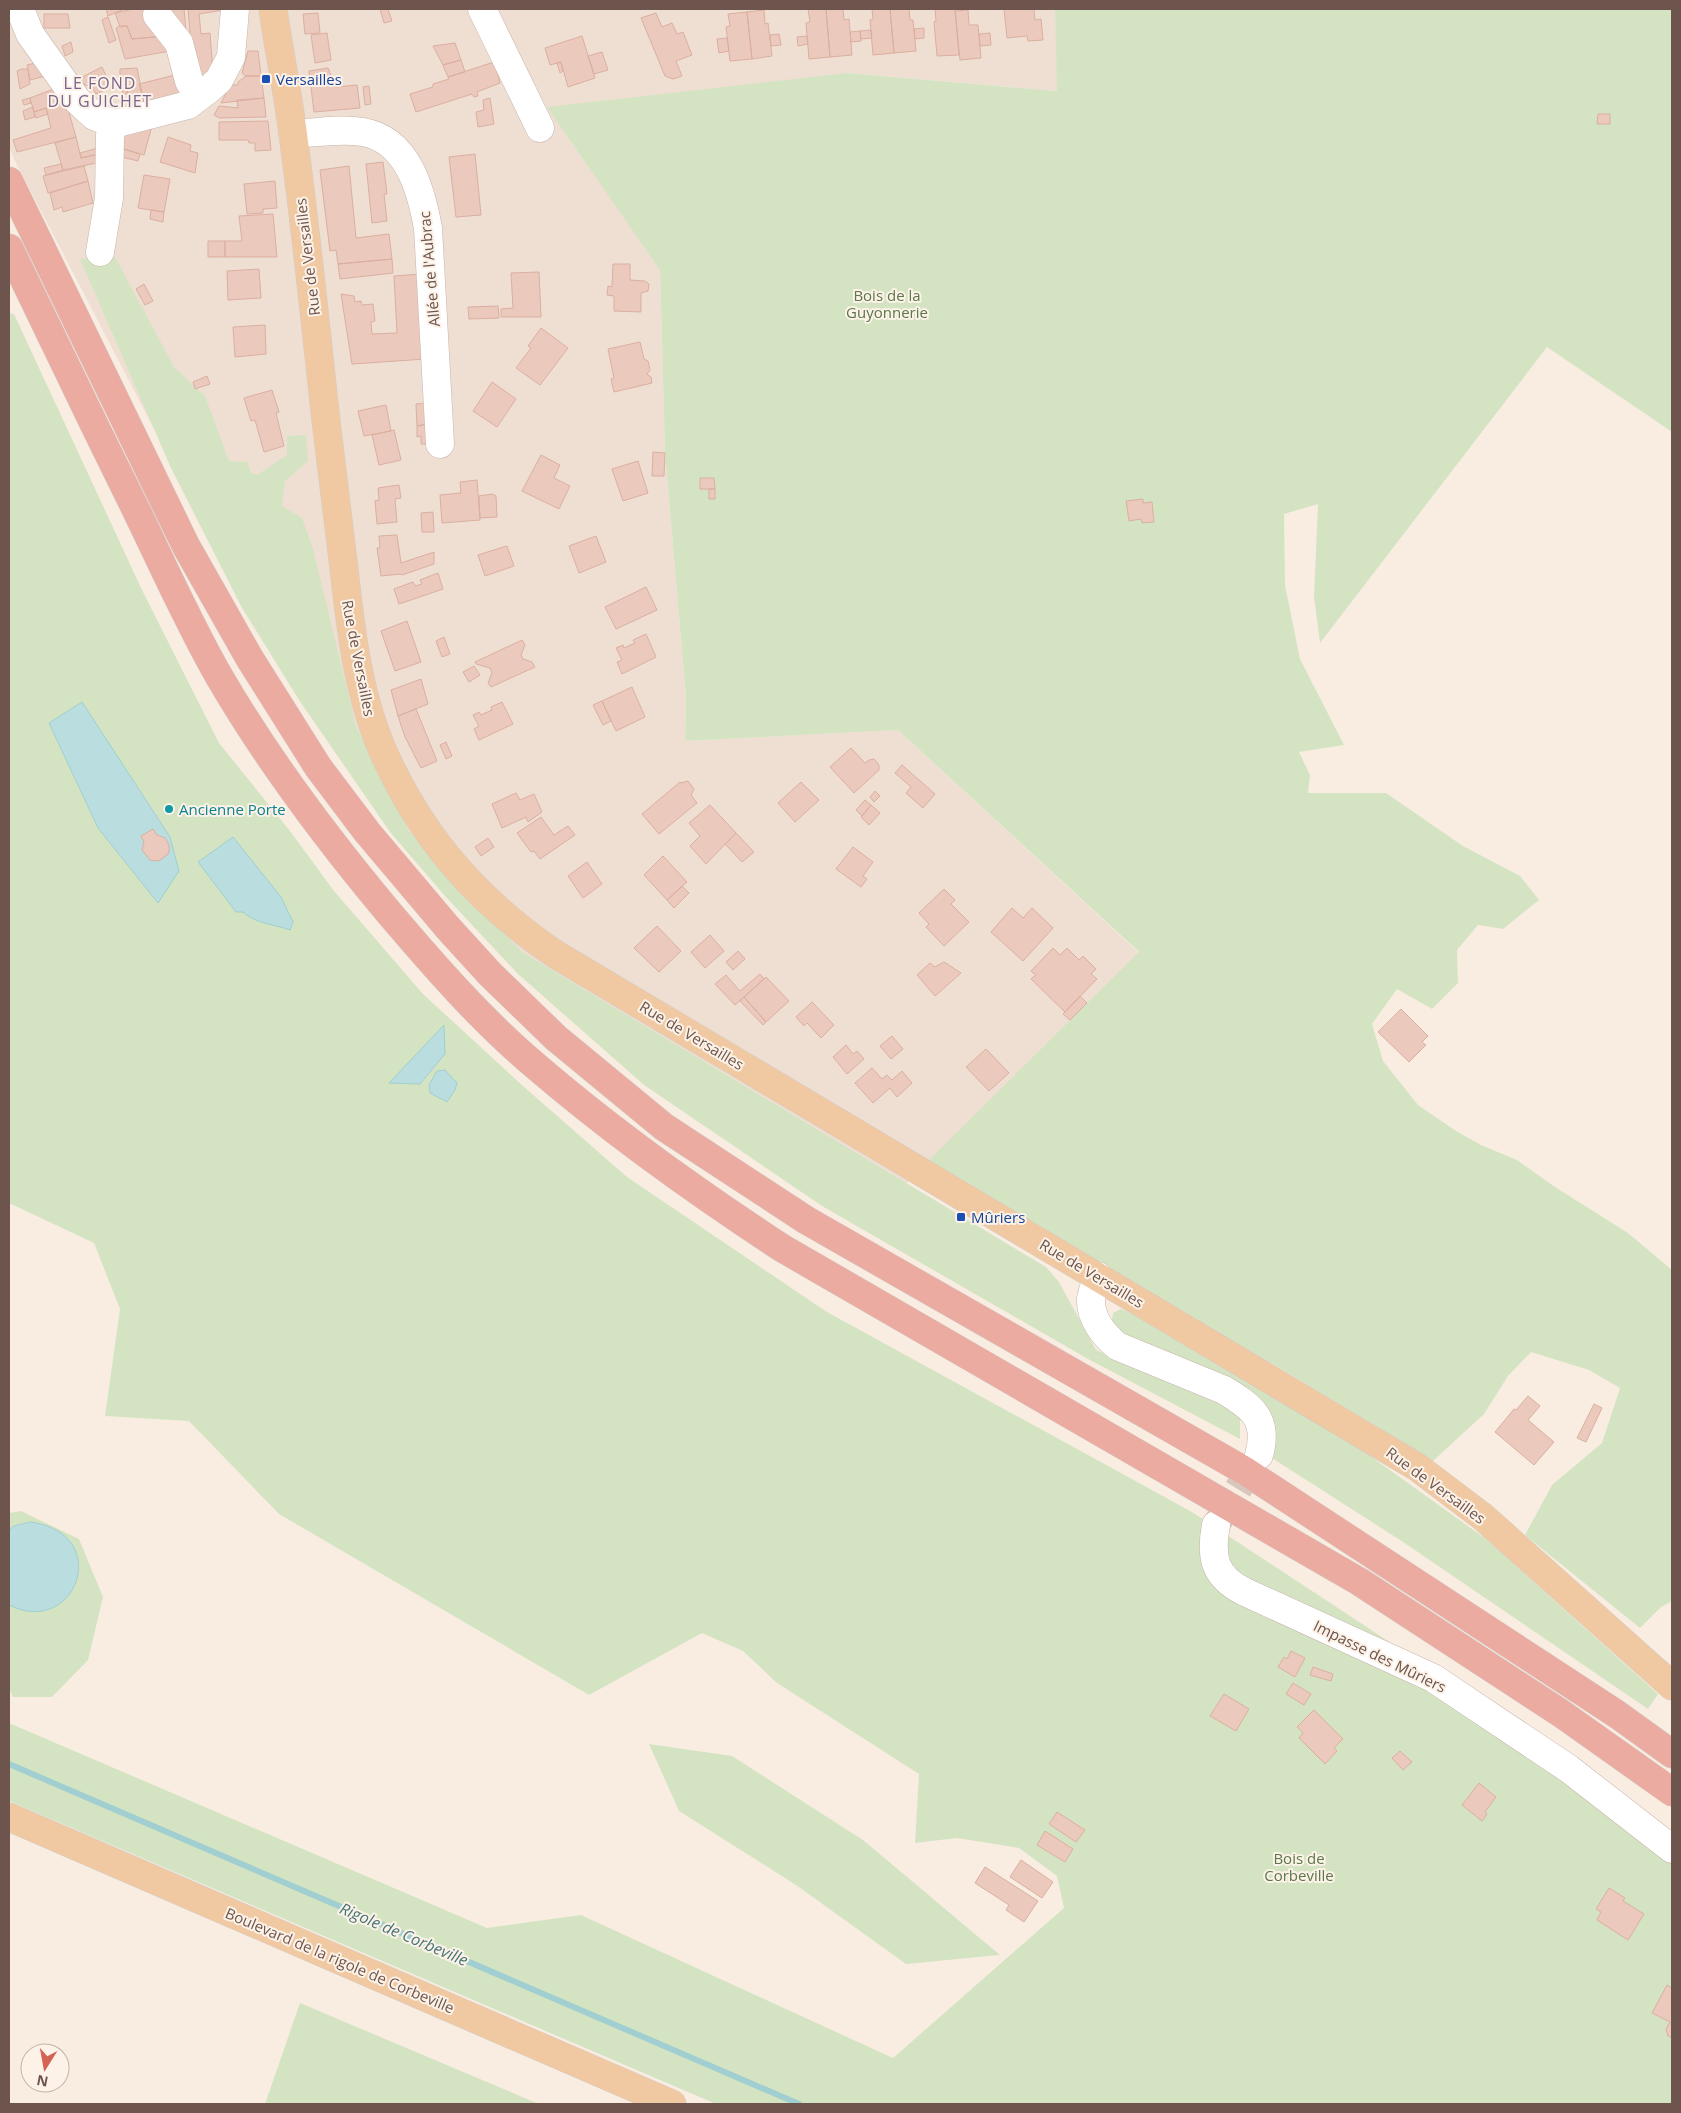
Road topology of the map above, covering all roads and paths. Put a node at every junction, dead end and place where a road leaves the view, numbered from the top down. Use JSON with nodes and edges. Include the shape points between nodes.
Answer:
{"nodes":[{"id":1,"x":20,"y":9,"type":"edge"},
{"id":2,"x":236,"y":9,"type":"edge"},
{"id":3,"x":273,"y":9,"type":"edge"},
{"id":4,"x":482,"y":9,"type":"edge"},
{"id":5,"x":157,"y":15,"type":"dead end"},
{"id":6,"x":198,"y":97,"type":"junction"},
{"id":7,"x":114,"y":124,"type":"junction"},
{"id":8,"x":540,"y":128,"type":"dead end"},
{"id":9,"x":293,"y":134,"type":"junction"},
{"id":10,"x":9,"y":181,"type":"edge"},
{"id":11,"x":9,"y":248,"type":"edge"},
{"id":12,"x":100,"y":252,"type":"dead end"},
{"id":13,"x":440,"y":444,"type":"dead end"},
{"id":14,"x":1098,"y":1276,"type":"junction"},
{"id":15,"x":1259,"y":1455,"type":"tunnel mouth"},
{"id":16,"x":1216,"y":1525,"type":"tunnel mouth"},
{"id":17,"x":1672,"y":1686,"type":"edge"},
{"id":18,"x":1672,"y":1754,"type":"edge"},
{"id":19,"x":1672,"y":1792,"type":"edge"},
{"id":20,"x":9,"y":1817,"type":"edge"},
{"id":21,"x":1672,"y":1850,"type":"edge"},
{"id":22,"x":672,"y":2104,"type":"edge"}],
"edges":[{"from":1,"to":7,"type":"street","via":[[30,34],[77,100],[94,116]]},
{"from":2,"to":6,"type":"street","via":[[231,58],[218,80]]},
{"from":3,"to":9,"type":"main road","name":"Rue de Versailles"},
{"from":4,"to":8,"type":"street"},
{"from":5,"to":6,"type":"street","via":[[179,44],[189,81]]},
{"from":6,"to":7,"type":"street","via":[[188,105]]},
{"from":7,"to":12,"type":"street","via":[[110,135],[109,198]]},
{"from":9,"to":13,"type":"street","name":"Allée de l'Aubrac","via":[[364,132],[392,146],[409,165],[422,194],[428,228]]},
{"from":9,"to":14,"type":"main road","name":"Rue de Versailles","via":[[347,596],[359,673],[371,721],[385,757],[422,824],[464,878],[497,910],[555,954]]},
{"from":10,"to":18,"type":"highway","via":[[186,546],[250,659],[318,767],[379,847],[490,974],[556,1038],[664,1127],[806,1220],[1244,1471],[1618,1715]]},
{"from":11,"to":19,"type":"highway","via":[[220,677],[286,780],[340,855],[421,950],[468,1002],[537,1068],[640,1150],[782,1248],[1360,1582],[1562,1714]]},
{"from":14,"to":15,"type":"street","via":[[1091,1299],[1093,1312],[1107,1338],[1117,1346],[1224,1390],[1240,1400],[1258,1418],[1263,1433]]},
{"from":14,"to":17,"type":"main road","name":"Rue de Versailles","via":[[1417,1468],[1483,1517]]},
{"from":16,"to":21,"type":"street","name":"Impasse des Mûriers","via":[[1213,1542],[1215,1560],[1225,1581],[1433,1678],[1569,1769]]},
{"from":20,"to":22,"type":"main road","name":"Boulevard de la rigole de Corbeville"}]}
